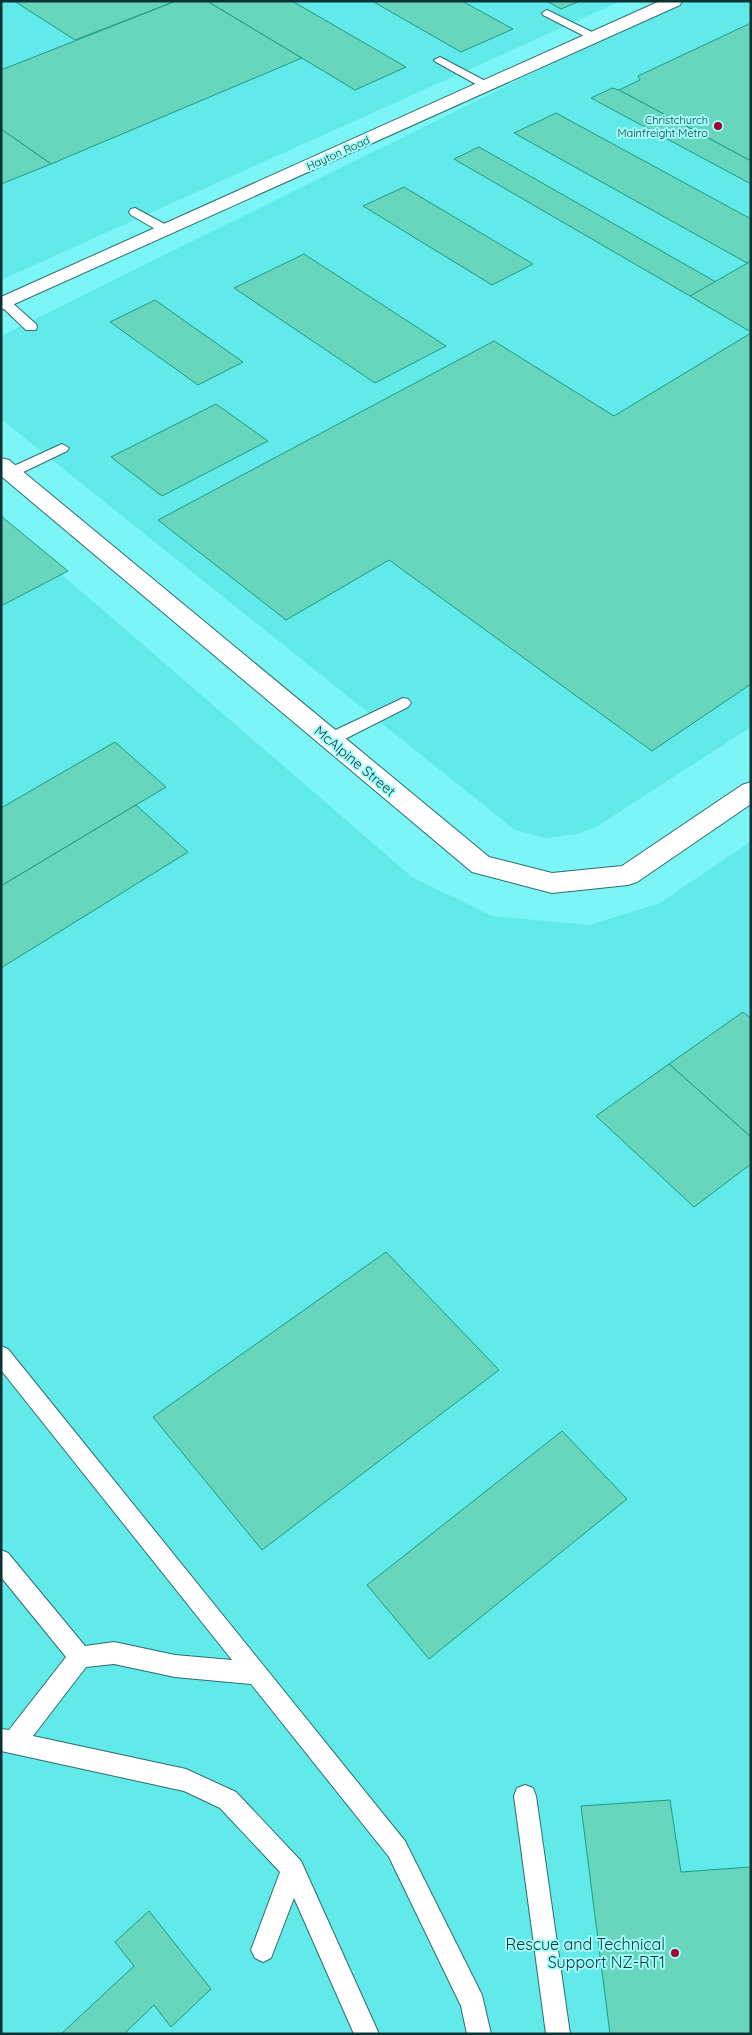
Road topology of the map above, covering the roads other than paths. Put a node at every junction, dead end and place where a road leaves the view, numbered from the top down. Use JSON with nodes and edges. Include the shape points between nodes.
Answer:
{"nodes":[{"id":1,"x":674,"y":1,"type":"edge"},
{"id":2,"x":547,"y":13,"type":"dead end"},
{"id":3,"x":594,"y":37,"type":"junction"},
{"id":4,"x":440,"y":60,"type":"dead end"},
{"id":5,"x":487,"y":86,"type":"junction"},
{"id":6,"x":135,"y":212,"type":"dead end"},
{"id":7,"x":166,"y":230,"type":"junction"},
{"id":8,"x":3,"y":304,"type":"edge"},
{"id":9,"x":31,"y":327,"type":"dead end"},
{"id":10,"x":62,"y":448,"type":"dead end"},
{"id":11,"x":6,"y":469,"type":"edge"},
{"id":12,"x":403,"y":703,"type":"dead end"},
{"id":13,"x":329,"y":740,"type":"junction"},
{"id":14,"x":750,"y":792,"type":"edge"},
{"id":15,"x":1,"y":1355,"type":"edge"},
{"id":16,"x":1,"y":1560,"type":"edge"},
{"id":17,"x":80,"y":1657,"type":"junction"},
{"id":18,"x":254,"y":1673,"type":"junction"},
{"id":19,"x":7,"y":1742,"type":"edge"},
{"id":20,"x":525,"y":1796,"type":"dead end"},
{"id":21,"x":293,"y":1869,"type":"junction"},
{"id":22,"x":263,"y":1950,"type":"dead end"},
{"id":23,"x":368,"y":2034,"type":"edge"},
{"id":24,"x":479,"y":2034,"type":"edge"},
{"id":25,"x":558,"y":2034,"type":"edge"}],
"edges":[{"from":1,"to":3,"type":"street","name":"Hayton Road"},
{"from":2,"to":3,"type":"lane"},
{"from":3,"to":5,"type":"street","name":"Hayton Road"},
{"from":4,"to":5,"type":"lane"},
{"from":5,"to":7,"type":"street","name":"Hayton Road"},
{"from":6,"to":7,"type":"lane"},
{"from":7,"to":8,"type":"street","name":"Hayton Road"},
{"from":8,"to":9,"type":"lane"},
{"from":10,"to":11,"type":"lane"},
{"from":11,"to":13,"type":"street","name":"McAlpine Street"},
{"from":12,"to":13,"type":"lane"},
{"from":13,"to":14,"type":"street","name":"McAlpine Street","via":[[481,865],[552,883],[628,875]]},
{"from":15,"to":18,"type":"lane"},
{"from":16,"to":17,"type":"lane"},
{"from":17,"to":18,"type":"lane","via":[[114,1653],[175,1666]]},
{"from":17,"to":19,"type":"lane"},
{"from":18,"to":24,"type":"lane","via":[[397,1849],[473,2004]]},
{"from":19,"to":21,"type":"lane","via":[[186,1780],[228,1800]]},
{"from":20,"to":25,"type":"lane"},
{"from":21,"to":22,"type":"lane"},
{"from":21,"to":23,"type":"lane"}]}
